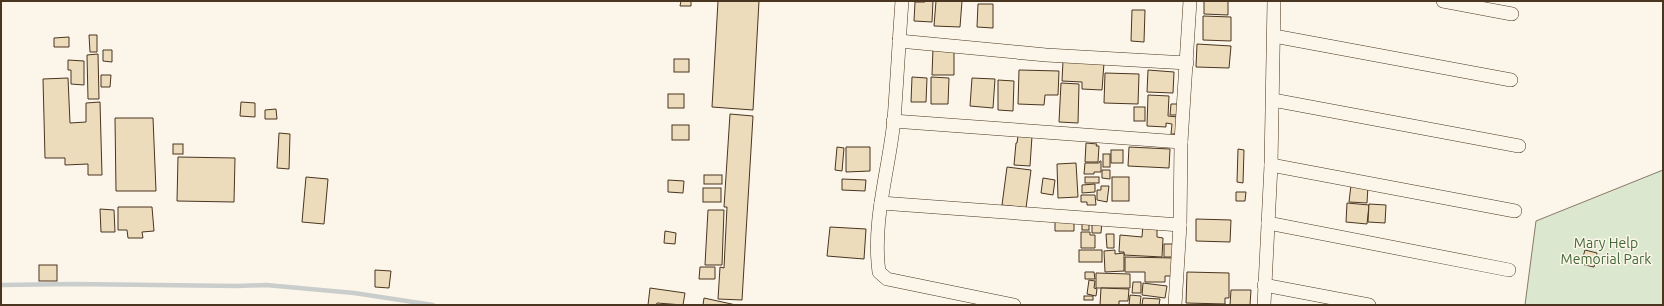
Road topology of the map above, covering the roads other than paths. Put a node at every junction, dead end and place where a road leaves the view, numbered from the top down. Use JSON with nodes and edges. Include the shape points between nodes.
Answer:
{"nodes":[{"id":1,"x":902,"y":1,"type":"edge"},
{"id":2,"x":1190,"y":1,"type":"edge"},
{"id":3,"x":1274,"y":1,"type":"edge"},
{"id":4,"x":1443,"y":1,"type":"edge"},
{"id":5,"x":1512,"y":14,"type":"dead end"},
{"id":6,"x":1274,"y":36,"type":"junction"},
{"id":7,"x":899,"y":41,"type":"junction"},
{"id":8,"x":1187,"y":63,"type":"junction"},
{"id":9,"x":1511,"y":80,"type":"dead end"},
{"id":10,"x":1273,"y":100,"type":"junction"},
{"id":11,"x":894,"y":121,"type":"junction"},
{"id":12,"x":1181,"y":142,"type":"junction"},
{"id":13,"x":1519,"y":146,"type":"dead end"},
{"id":14,"x":1271,"y":165,"type":"junction"},
{"id":15,"x":881,"y":203,"type":"junction"},
{"id":16,"x":1515,"y":211,"type":"dead end"},
{"id":17,"x":1268,"y":223,"type":"junction"},
{"id":18,"x":1180,"y":225,"type":"junction"},
{"id":19,"x":1509,"y":270,"type":"dead end"},
{"id":20,"x":1264,"y":285,"type":"junction"},
{"id":21,"x":1014,"y":305,"type":"edge"},
{"id":22,"x":1175,"y":305,"type":"edge"},
{"id":23,"x":1264,"y":305,"type":"edge"},
{"id":24,"x":1369,"y":305,"type":"edge"}],
"edges":[{"from":1,"to":7,"type":"street"},
{"from":2,"to":8,"type":"street"},
{"from":3,"to":6,"type":"street"},
{"from":4,"to":5,"type":"street"},
{"from":6,"to":9,"type":"street"},
{"from":6,"to":10,"type":"street"},
{"from":7,"to":8,"type":"street","via":[[1046,55]]},
{"from":7,"to":11,"type":"street"},
{"from":8,"to":12,"type":"street"},
{"from":10,"to":13,"type":"street"},
{"from":10,"to":14,"type":"street"},
{"from":11,"to":12,"type":"street"},
{"from":11,"to":15,"type":"street"},
{"from":12,"to":18,"type":"street"},
{"from":14,"to":16,"type":"street"},
{"from":14,"to":17,"type":"street"},
{"from":15,"to":18,"type":"street"},
{"from":15,"to":21,"type":"street","via":[[877,256],[879,272],[887,279]]},
{"from":17,"to":19,"type":"street"},
{"from":17,"to":20,"type":"street"},
{"from":18,"to":22,"type":"street"},
{"from":20,"to":23,"type":"street"},
{"from":20,"to":24,"type":"street"}]}
